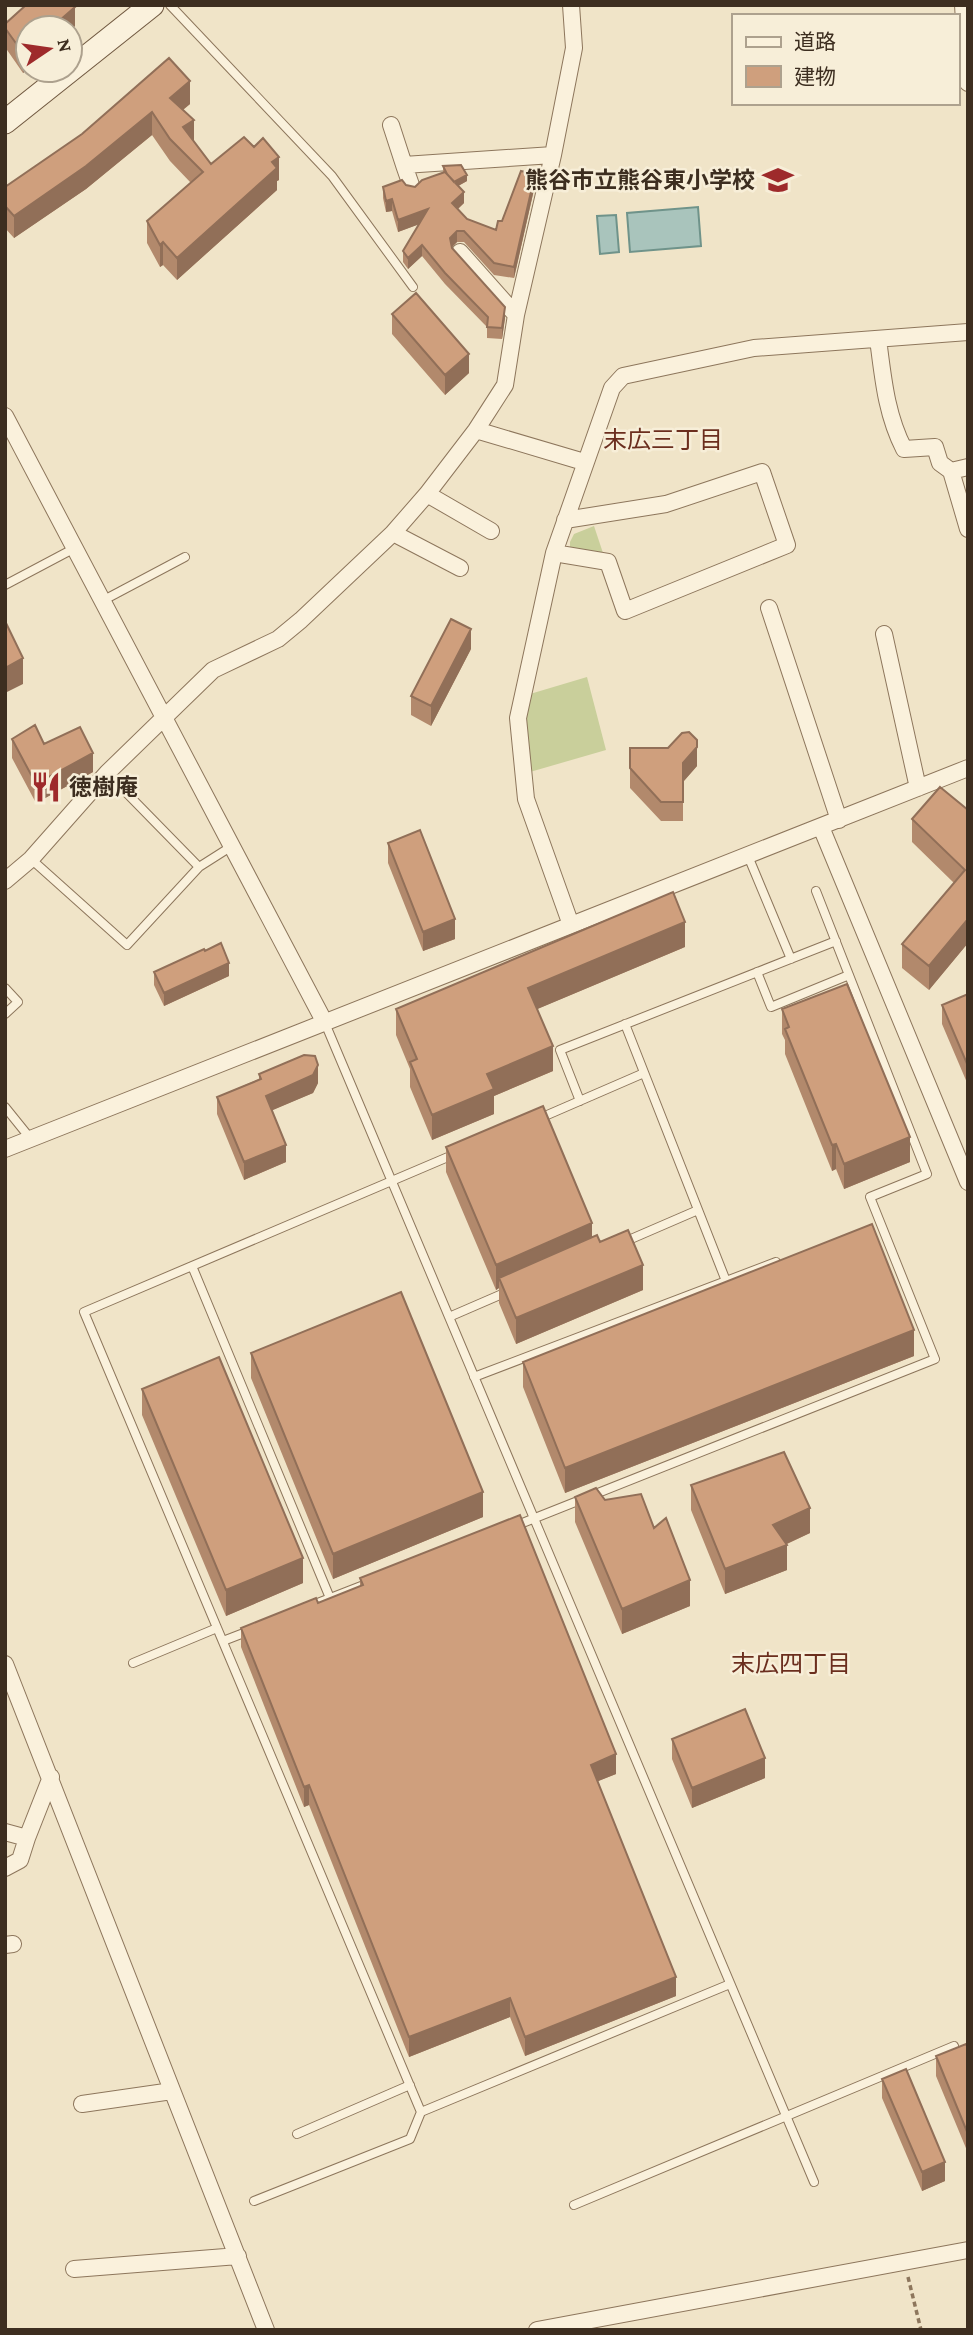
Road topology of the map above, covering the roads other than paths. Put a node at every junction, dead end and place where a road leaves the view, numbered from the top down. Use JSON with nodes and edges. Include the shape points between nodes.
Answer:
{"nodes":[{"id":1,"x":152,"y":5,"type":"edge"},
{"id":2,"x":170,"y":5,"type":"edge"},
{"id":3,"x":571,"y":5,"type":"edge"},
{"id":4,"x":963,"y":5,"type":"edge"},
{"id":5,"x":968,"y":83,"type":"edge"},
{"id":6,"x":5,"y":122,"type":"edge"},
{"id":7,"x":391,"y":125,"type":"dead end"},
{"id":8,"x":553,"y":155,"type":"junction"},
{"id":9,"x":404,"y":165,"type":"junction"},
{"id":10,"x":412,"y":188,"type":"edge"},
{"id":11,"x":460,"y":251,"type":"dead end"},
{"id":12,"x":413,"y":286,"type":"dead end"},
{"id":13,"x":516,"y":315,"type":"junction"},
{"id":14,"x":968,"y":332,"type":"edge"},
{"id":15,"x":878,"y":339,"type":"junction"},
{"id":16,"x":5,"y":416,"type":"edge"},
{"id":17,"x":476,"y":430,"type":"junction"},
{"id":18,"x":584,"y":462,"type":"junction"},
{"id":19,"x":968,"y":467,"type":"edge"},
{"id":20,"x":951,"y":471,"type":"junction"},
{"id":21,"x":427,"y":494,"type":"junction"},
{"id":22,"x":565,"y":520,"type":"junction"},
{"id":23,"x":968,"y":528,"type":"edge"},
{"id":24,"x":491,"y":531,"type":"dead end"},
{"id":25,"x":393,"y":533,"type":"junction"},
{"id":26,"x":73,"y":549,"type":"junction"},
{"id":27,"x":554,"y":553,"type":"junction"},
{"id":28,"x":185,"y":558,"type":"dead end"},
{"id":29,"x":460,"y":568,"type":"dead end"},
{"id":30,"x":5,"y":585,"type":"edge"},
{"id":31,"x":102,"y":601,"type":"junction"},
{"id":32,"x":769,"y":608,"type":"dead end"},
{"id":33,"x":884,"y":634,"type":"dead end"},
{"id":34,"x":164,"y":716,"type":"junction"},
{"id":35,"x":968,"y":768,"type":"edge"},
{"id":36,"x":107,"y":773,"type":"junction"},
{"id":37,"x":918,"y":788,"type":"junction"},
{"id":38,"x":839,"y":820,"type":"junction"},
{"id":39,"x":821,"y":827,"type":"junction"},
{"id":40,"x":232,"y":846,"type":"junction"},
{"id":41,"x":748,"y":856,"type":"junction"},
{"id":42,"x":31,"y":859,"type":"junction"},
{"id":43,"x":199,"y":867,"type":"junction"},
{"id":44,"x":5,"y":881,"type":"edge"},
{"id":45,"x":816,"y":891,"type":"dead end"},
{"id":46,"x":571,"y":925,"type":"junction"},
{"id":47,"x":835,"y":941,"type":"junction"},
{"id":48,"x":791,"y":958,"type":"junction"},
{"id":49,"x":757,"y":972,"type":"junction"},
{"id":50,"x":849,"y":975,"type":"junction"},
{"id":51,"x":5,"y":988,"type":"edge"},
{"id":52,"x":5,"y":1014,"type":"edge"},
{"id":53,"x":325,"y":1023,"type":"junction"},
{"id":54,"x":625,"y":1024,"type":"junction"},
{"id":55,"x":644,"y":1073,"type":"junction"},
{"id":56,"x":580,"y":1101,"type":"junction"},
{"id":57,"x":5,"y":1107,"type":"edge"},
{"id":58,"x":529,"y":1122,"type":"edge"},
{"id":59,"x":30,"y":1138,"type":"junction"},
{"id":60,"x":5,"y":1149,"type":"edge"},
{"id":61,"x":467,"y":1149,"type":"edge"},
{"id":62,"x":966,"y":1172,"type":"edge"},
{"id":63,"x":391,"y":1181,"type":"junction"},
{"id":64,"x":698,"y":1210,"type":"junction"},
{"id":65,"x":880,"y":1223,"type":"junction"},
{"id":66,"x":867,"y":1228,"type":"edge"},
{"id":67,"x":611,"y":1248,"type":"edge"},
{"id":68,"x":790,"y":1257,"type":"edge"},
{"id":69,"x":192,"y":1266,"type":"junction"},
{"id":70,"x":726,"y":1282,"type":"junction"},
{"id":71,"x":523,"y":1285,"type":"edge"},
{"id":72,"x":449,"y":1317,"type":"junction"},
{"id":73,"x":474,"y":1377,"type":"junction"},
{"id":74,"x":534,"y":1518,"type":"junction"},
{"id":75,"x":508,"y":1528,"type":"edge"},
{"id":76,"x":381,"y":1578,"type":"edge"},
{"id":77,"x":330,"y":1598,"type":"junction"},
{"id":78,"x":306,"y":1608,"type":"edge"},
{"id":79,"x":258,"y":1627,"type":"edge"},
{"id":80,"x":217,"y":1628,"type":"junction"},
{"id":81,"x":223,"y":1642,"type":"junction"},
{"id":82,"x":133,"y":1663,"type":"dead end"},
{"id":83,"x":5,"y":1664,"type":"edge"},
{"id":84,"x":51,"y":1777,"type":"junction"},
{"id":85,"x":5,"y":1832,"type":"edge"},
{"id":86,"x":27,"y":1838,"type":"junction"},
{"id":87,"x":5,"y":1868,"type":"edge"},
{"id":88,"x":730,"y":1984,"type":"junction"},
{"id":89,"x":954,"y":2046,"type":"edge"},
{"id":90,"x":410,"y":2085,"type":"junction"},
{"id":91,"x":172,"y":2091,"type":"junction"},
{"id":92,"x":82,"y":2104,"type":"dead end"},
{"id":93,"x":421,"y":2112,"type":"junction"},
{"id":94,"x":786,"y":2116,"type":"junction"},
{"id":95,"x":297,"y":2134,"type":"dead end"},
{"id":96,"x":814,"y":2182,"type":"dead end"},
{"id":97,"x":254,"y":2202,"type":"dead end"},
{"id":98,"x":574,"y":2205,"type":"dead end"},
{"id":99,"x":968,"y":2250,"type":"edge"},
{"id":100,"x":238,"y":2256,"type":"junction"},
{"id":101,"x":74,"y":2269,"type":"dead end"},
{"id":102,"x":266,"y":2330,"type":"edge"},
{"id":103,"x":537,"y":2330,"type":"edge"}],
"edges":[{"from":1,"to":6,"type":"street"},
{"from":2,"to":12,"type":"lane","via":[[332,176]]},
{"from":3,"to":8,"type":"street","via":[[574,48]]},
{"from":4,"to":5,"type":"street"},
{"from":7,"to":9,"type":"street"},
{"from":8,"to":9,"type":"street"},
{"from":8,"to":13,"type":"street"},
{"from":9,"to":10,"type":"street"},
{"from":11,"to":13,"type":"street"},
{"from":13,"to":17,"type":"street","via":[[505,385]]},
{"from":14,"to":15,"type":"street"},
{"from":15,"to":18,"type":"street","via":[[754,348],[623,376],[612,388]]},
{"from":15,"to":20,"type":"street","via":[[887,404],[904,449],[935,447],[940,463]]},
{"from":16,"to":26,"type":"street"},
{"from":17,"to":18,"type":"street"},
{"from":17,"to":21,"type":"street"},
{"from":18,"to":22,"type":"street"},
{"from":19,"to":20,"type":"street"},
{"from":20,"to":23,"type":"street"},
{"from":21,"to":24,"type":"street"},
{"from":21,"to":25,"type":"street"},
{"from":22,"to":27,"type":"street"},
{"from":22,"to":27,"type":"street","via":[[666,504],[762,472],[787,545],[625,611],[608,562]]},
{"from":25,"to":29,"type":"street"},
{"from":25,"to":34,"type":"street","via":[[278,639],[213,670]]},
{"from":26,"to":30,"type":"lane"},
{"from":26,"to":31,"type":"street"},
{"from":27,"to":46,"type":"street","via":[[517,718],[526,799]]},
{"from":28,"to":31,"type":"lane"},
{"from":31,"to":34,"type":"street"},
{"from":32,"to":38,"type":"street"},
{"from":33,"to":37,"type":"street"},
{"from":34,"to":36,"type":"street"},
{"from":34,"to":40,"type":"street"},
{"from":35,"to":37,"type":"street"},
{"from":36,"to":42,"type":"street"},
{"from":36,"to":43,"type":"lane"},
{"from":37,"to":38,"type":"street"},
{"from":38,"to":39,"type":"street"},
{"from":39,"to":41,"type":"street"},
{"from":39,"to":62,"type":"street"},
{"from":40,"to":43,"type":"lane"},
{"from":40,"to":53,"type":"street"},
{"from":41,"to":46,"type":"street"},
{"from":41,"to":48,"type":"lane"},
{"from":42,"to":43,"type":"lane","via":[[127,945]]},
{"from":42,"to":44,"type":"street"},
{"from":45,"to":47,"type":"lane"},
{"from":46,"to":53,"type":"street"},
{"from":47,"to":48,"type":"lane"},
{"from":47,"to":50,"type":"lane"},
{"from":48,"to":49,"type":"lane"},
{"from":49,"to":50,"type":"lane","via":[[771,1007]]},
{"from":49,"to":54,"type":"lane"},
{"from":50,"to":65,"type":"lane","via":[[927,1174],[870,1197]]},
{"from":51,"to":52,"type":"lane","via":[[18,1002]]},
{"from":53,"to":59,"type":"street"},
{"from":53,"to":63,"type":"lane"},
{"from":54,"to":55,"type":"lane"},
{"from":54,"to":56,"type":"lane","via":[[560,1050]]},
{"from":55,"to":56,"type":"lane"},
{"from":55,"to":64,"type":"lane"},
{"from":56,"to":58,"type":"lane"},
{"from":57,"to":59,"type":"lane"},
{"from":59,"to":60,"type":"street"},
{"from":61,"to":63,"type":"lane"},
{"from":63,"to":69,"type":"lane"},
{"from":63,"to":72,"type":"lane"},
{"from":64,"to":67,"type":"lane"},
{"from":64,"to":70,"type":"lane"},
{"from":65,"to":66,"type":"lane"},
{"from":65,"to":74,"type":"lane","via":[[935,1359]]},
{"from":68,"to":70,"type":"lane"},
{"from":69,"to":77,"type":"lane"},
{"from":69,"to":80,"type":"lane","via":[[84,1312]]},
{"from":70,"to":73,"type":"lane"},
{"from":71,"to":72,"type":"lane"},
{"from":72,"to":73,"type":"lane"},
{"from":73,"to":74,"type":"lane"},
{"from":74,"to":75,"type":"lane"},
{"from":74,"to":88,"type":"lane"},
{"from":76,"to":77,"type":"lane"},
{"from":77,"to":78,"type":"lane"},
{"from":79,"to":81,"type":"lane"},
{"from":80,"to":81,"type":"lane"},
{"from":80,"to":82,"type":"lane"},
{"from":81,"to":90,"type":"lane"},
{"from":83,"to":84,"type":"street"},
{"from":84,"to":86,"type":"street"},
{"from":84,"to":91,"type":"street"},
{"from":85,"to":86,"type":"street"},
{"from":86,"to":87,"type":"street","via":[[20,1860]]},
{"from":88,"to":93,"type":"lane"},
{"from":88,"to":94,"type":"lane"},
{"from":89,"to":94,"type":"lane"},
{"from":90,"to":93,"type":"lane"},
{"from":90,"to":95,"type":"lane"},
{"from":91,"to":92,"type":"street"},
{"from":91,"to":100,"type":"street"},
{"from":93,"to":97,"type":"lane","via":[[410,2139]]},
{"from":94,"to":96,"type":"lane"},
{"from":94,"to":98,"type":"lane"},
{"from":99,"to":103,"type":"street"},
{"from":100,"to":101,"type":"street"},
{"from":100,"to":102,"type":"street"}]}
